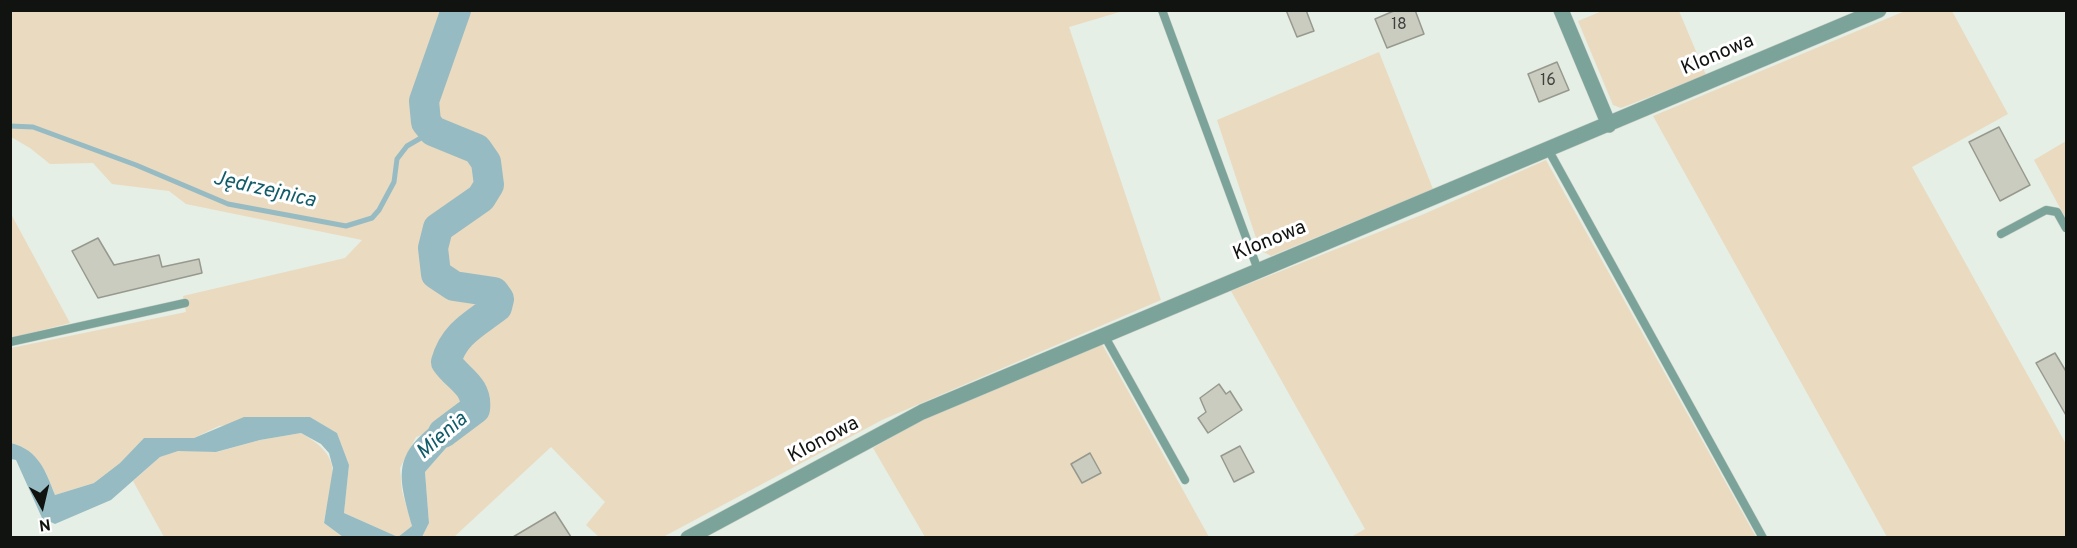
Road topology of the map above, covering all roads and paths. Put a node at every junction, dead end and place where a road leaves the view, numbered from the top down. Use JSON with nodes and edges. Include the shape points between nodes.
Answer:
{"nodes":[{"id":1,"x":1162,"y":10,"type":"edge"},
{"id":2,"x":1561,"y":10,"type":"edge"},
{"id":3,"x":1878,"y":10,"type":"edge"},
{"id":4,"x":1609,"y":126,"type":"junction"},
{"id":5,"x":1549,"y":151,"type":"junction"},
{"id":6,"x":2067,"y":228,"type":"edge"},
{"id":7,"x":2001,"y":234,"type":"dead end"},
{"id":8,"x":1258,"y":270,"type":"junction"},
{"id":9,"x":185,"y":303,"type":"dead end"},
{"id":10,"x":1104,"y":334,"type":"junction"},
{"id":11,"x":10,"y":342,"type":"edge"},
{"id":12,"x":1185,"y":480,"type":"dead end"},
{"id":13,"x":688,"y":537,"type":"edge"},
{"id":14,"x":1763,"y":537,"type":"edge"}],
"edges":[{"from":1,"to":8,"type":"lane"},
{"from":2,"to":4,"type":"street"},
{"from":3,"to":4,"type":"street","name":"Klonowa"},
{"from":4,"to":5,"type":"street","name":"Klonowa"},
{"from":5,"to":8,"type":"street","name":"Klonowa"},
{"from":5,"to":14,"type":"lane"},
{"from":6,"to":7,"type":"lane","via":[[2057,212],[2046,210]]},
{"from":8,"to":10,"type":"street","name":"Klonowa"},
{"from":9,"to":11,"type":"lane"},
{"from":10,"to":12,"type":"lane"},
{"from":10,"to":13,"type":"street","name":"Klonowa","via":[[922,412]]}]}
